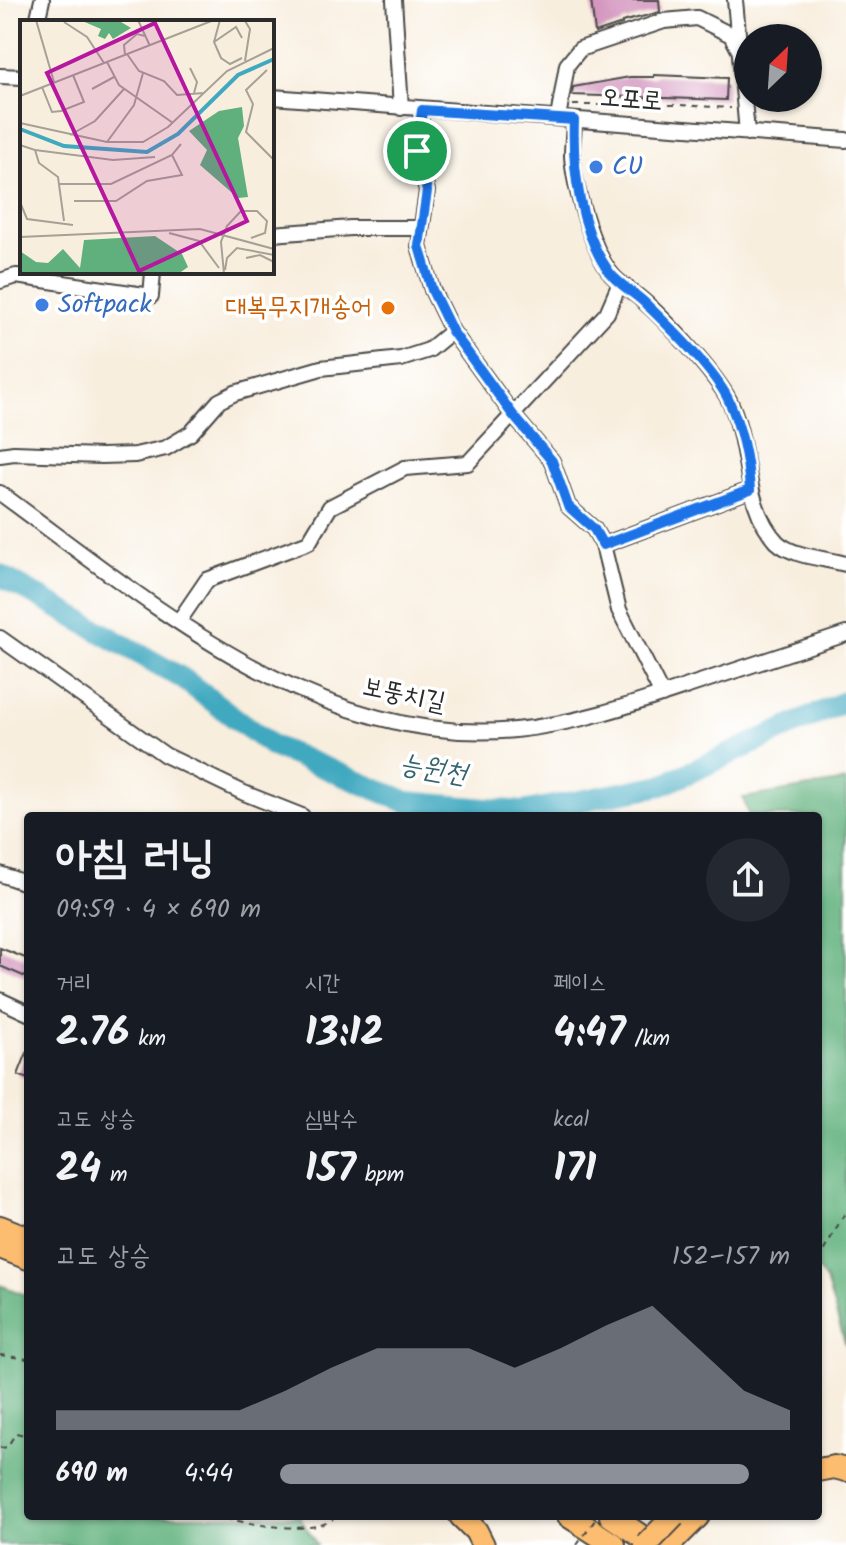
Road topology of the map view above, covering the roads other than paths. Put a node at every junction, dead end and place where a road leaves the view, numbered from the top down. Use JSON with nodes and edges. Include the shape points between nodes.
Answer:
{"nodes":[{"id":1,"x":42,"y":0,"type":"edge"},
{"id":2,"x":394,"y":0,"type":"edge"},
{"id":3,"x":735,"y":0,"type":"edge"},
{"id":4,"x":37,"y":20,"type":"edge"},
{"id":5,"x":737,"y":24,"type":"edge"},
{"id":6,"x":734,"y":41,"type":"edge"},
{"id":7,"x":0,"y":76,"type":"edge"},
{"id":8,"x":20,"y":77,"type":"edge"},
{"id":9,"x":274,"y":97,"type":"edge"},
{"id":10,"x":401,"y":108,"type":"junction"},
{"id":11,"x":422,"y":110,"type":"junction"},
{"id":12,"x":559,"y":112,"type":"junction"},
{"id":13,"x":745,"y":112,"type":"edge"},
{"id":14,"x":574,"y":120,"type":"junction"},
{"id":15,"x":747,"y":133,"type":"junction"},
{"id":16,"x":846,"y":140,"type":"edge"},
{"id":17,"x":421,"y":228,"type":"junction"},
{"id":18,"x":274,"y":234,"type":"edge"},
{"id":19,"x":153,"y":274,"type":"edge"},
{"id":20,"x":0,"y":281,"type":"edge"},
{"id":21,"x":620,"y":283,"type":"junction"},
{"id":22,"x":452,"y":331,"type":"junction"},
{"id":23,"x":513,"y":415,"type":"junction"},
{"id":24,"x":0,"y":455,"type":"edge"},
{"id":25,"x":750,"y":490,"type":"junction"},
{"id":26,"x":0,"y":493,"type":"edge"},
{"id":27,"x":603,"y":545,"type":"junction"},
{"id":28,"x":846,"y":564,"type":"edge"},
{"id":29,"x":179,"y":621,"type":"junction"},
{"id":30,"x":846,"y":634,"type":"edge"},
{"id":31,"x":0,"y":638,"type":"edge"},
{"id":32,"x":662,"y":695,"type":"junction"},
{"id":33,"x":292,"y":812,"type":"edge"},
{"id":34,"x":0,"y":874,"type":"edge"},
{"id":35,"x":24,"y":883,"type":"edge"},
{"id":36,"x":0,"y":1000,"type":"edge"},
{"id":37,"x":24,"y":1011,"type":"edge"},
{"id":38,"x":0,"y":1227,"type":"edge"},
{"id":39,"x":24,"y":1236,"type":"edge"},
{"id":40,"x":0,"y":1247,"type":"edge"},
{"id":41,"x":24,"y":1256,"type":"edge"},
{"id":42,"x":822,"y":1456,"type":"edge"},
{"id":43,"x":846,"y":1457,"type":"edge"},
{"id":44,"x":822,"y":1469,"type":"edge"},
{"id":45,"x":846,"y":1470,"type":"edge"},
{"id":46,"x":465,"y":1520,"type":"edge"},
{"id":47,"x":575,"y":1520,"type":"edge"},
{"id":48,"x":617,"y":1520,"type":"edge"},
{"id":49,"x":670,"y":1520,"type":"edge"},
{"id":50,"x":694,"y":1520,"type":"edge"},
{"id":51,"x":483,"y":1545,"type":"edge"},
{"id":52,"x":614,"y":1545,"type":"edge"},
{"id":53,"x":646,"y":1545,"type":"edge"},
{"id":54,"x":654,"y":1545,"type":"edge"},
{"id":55,"x":669,"y":1545,"type":"edge"}],
"edges":[{"from":1,"to":4,"type":"street"},
{"from":2,"to":10,"type":"street"},
{"from":3,"to":5,"type":"street"},
{"from":6,"to":12,"type":"street","via":[[697,18],[664,21],[580,49],[567,65]]},
{"from":7,"to":8,"type":"street"},
{"from":9,"to":10,"type":"street","name":"오포로"},
{"from":10,"to":11,"type":"street","name":"오포로"},
{"from":11,"to":12,"type":"street","name":"오포로"},
{"from":11,"to":17,"type":"street","via":[[417,151],[427,191]]},
{"from":12,"to":14,"type":"street","name":"오포로"},
{"from":13,"to":15,"type":"street"},
{"from":14,"to":15,"type":"street","name":"오포로"},
{"from":14,"to":21,"type":"street","via":[[572,155],[580,197],[602,260]]},
{"from":15,"to":16,"type":"street","name":"오포로"},
{"from":17,"to":18,"type":"street"},
{"from":17,"to":22,"type":"street","via":[[423,265]]},
{"from":19,"to":20,"type":"street","via":[[151,296],[16,276]]},
{"from":21,"to":23,"type":"street","via":[[607,313]]},
{"from":21,"to":25,"type":"street","via":[[671,328],[728,399],[744,442]]},
{"from":22,"to":23,"type":"street"},
{"from":22,"to":24,"type":"street","via":[[429,350],[401,359],[321,368],[235,393],[166,448],[124,455]]},
{"from":23,"to":27,"type":"street","via":[[552,461],[568,506]]},
{"from":23,"to":29,"type":"street","via":[[468,463],[405,468],[330,507],[309,542],[207,580]]},
{"from":25,"to":27,"type":"street"},
{"from":25,"to":28,"type":"street","via":[[780,544]]},
{"from":26,"to":29,"type":"street","name":"보뚱치길"},
{"from":27,"to":32,"type":"street","via":[[619,610]]},
{"from":29,"to":32,"type":"street","name":"보뚱치길","via":[[278,680],[411,726],[515,730]]},
{"from":30,"to":32,"type":"street","name":"보뚱치길"},
{"from":31,"to":33,"type":"street","via":[[165,755]]},
{"from":34,"to":35,"type":"street"},
{"from":36,"to":37,"type":"street"},
{"from":38,"to":39,"type":"highway"},
{"from":40,"to":41,"type":"highway"},
{"from":42,"to":43,"type":"highway"},
{"from":44,"to":45,"type":"highway"},
{"from":46,"to":51,"type":"highway"},
{"from":47,"to":52,"type":"highway"},
{"from":48,"to":54,"type":"highway"},
{"from":49,"to":53,"type":"highway","bridge":true},
{"from":50,"to":55,"type":"highway"}]}
